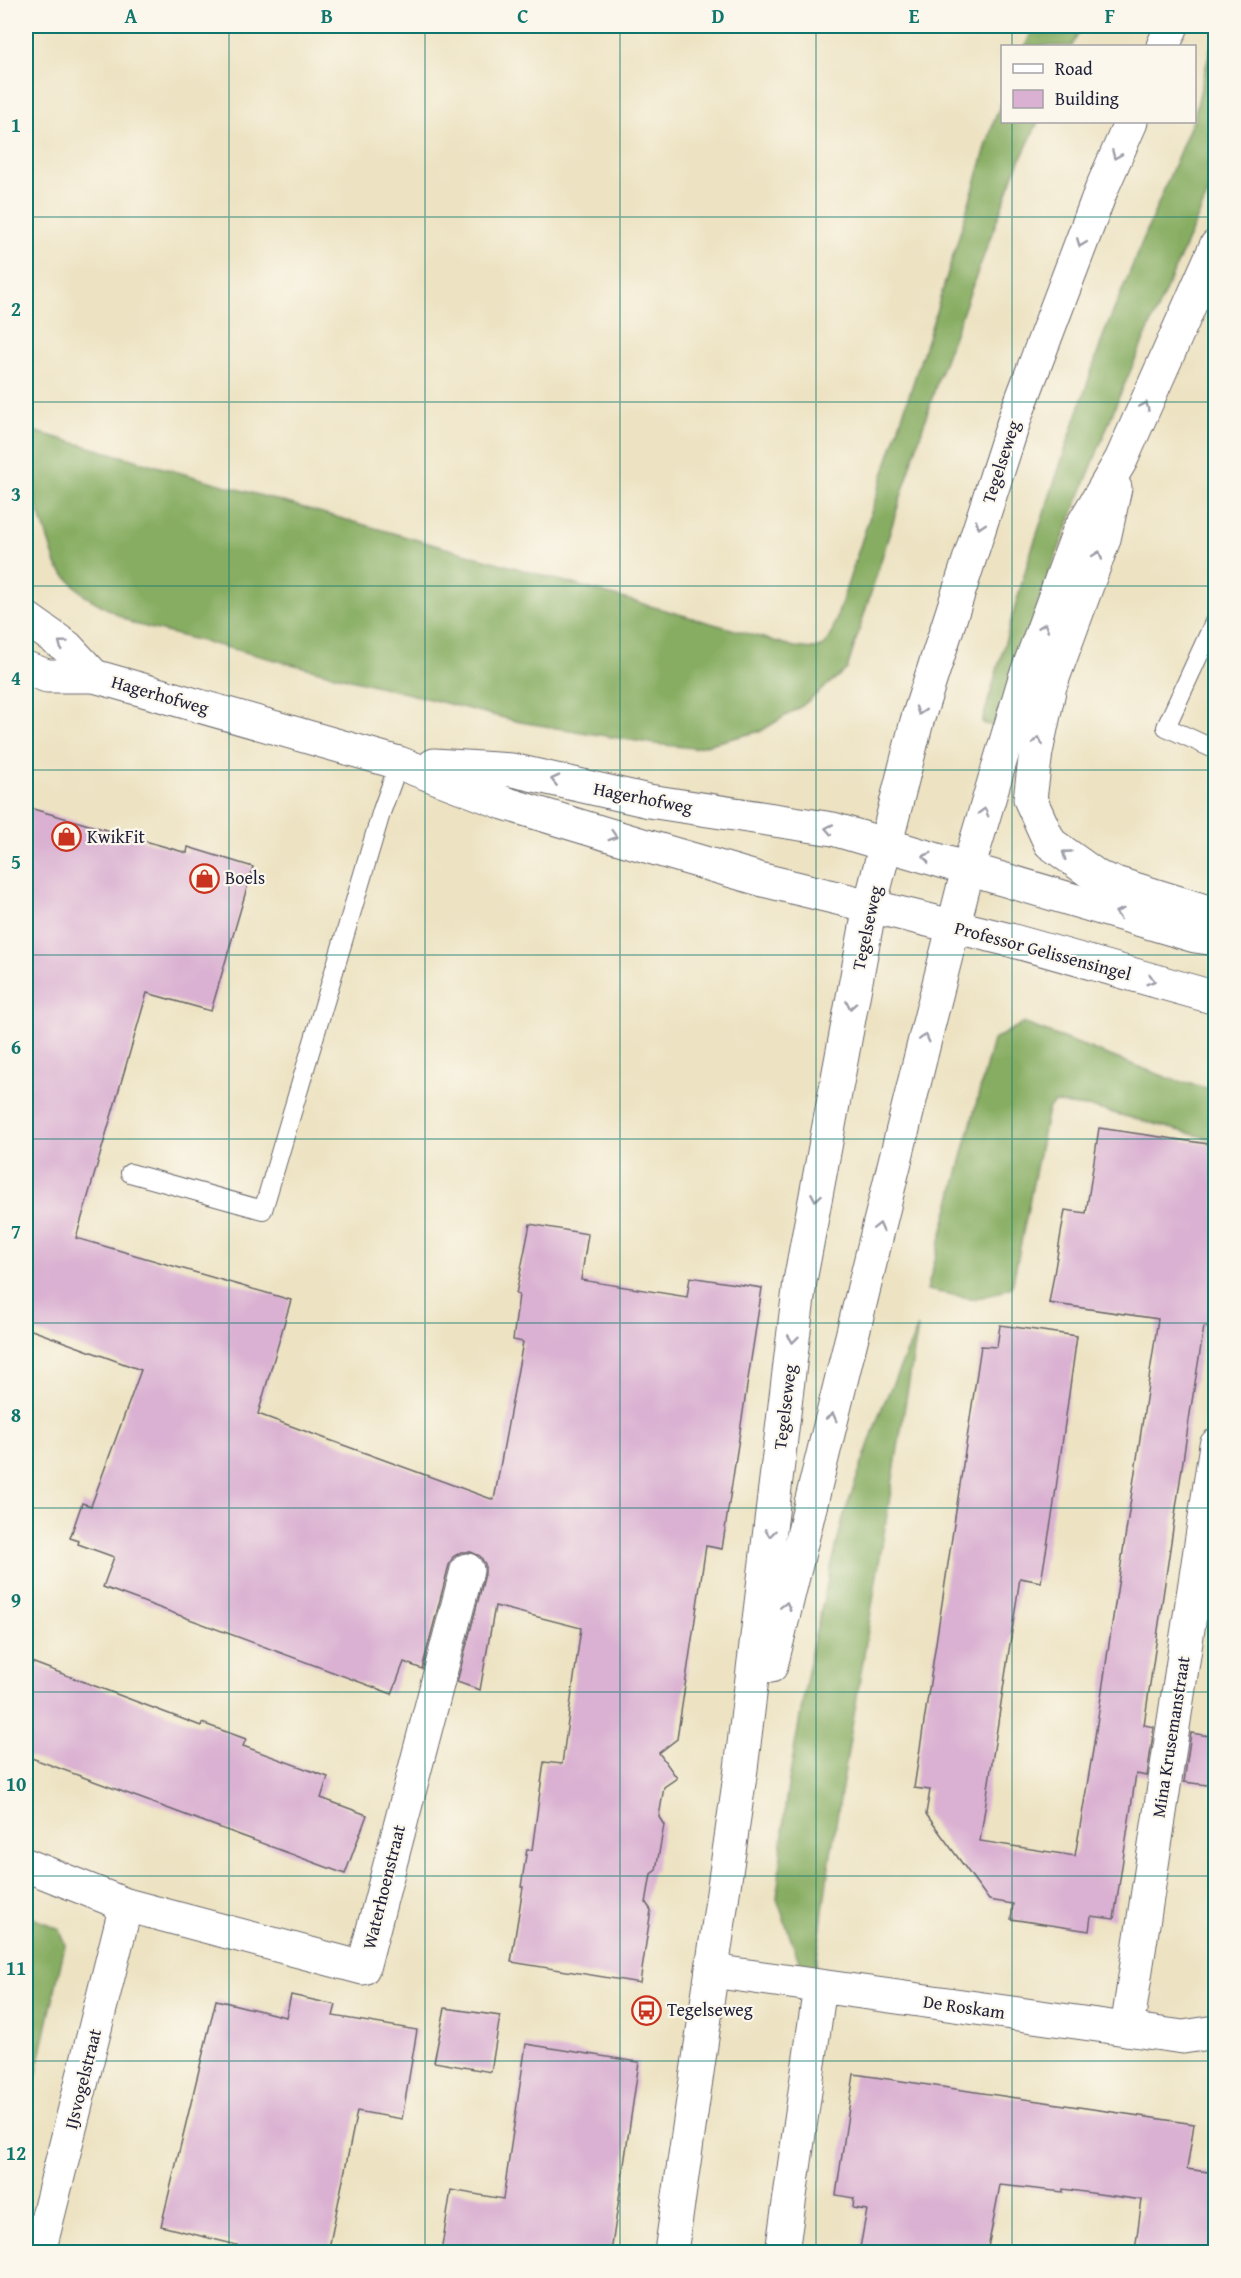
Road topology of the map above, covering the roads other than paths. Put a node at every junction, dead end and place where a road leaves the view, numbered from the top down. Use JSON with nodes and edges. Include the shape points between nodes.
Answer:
{"nodes":[{"id":1,"x":1172,"y":26,"type":"edge"},
{"id":2,"x":1163,"y":45,"type":"edge"},
{"id":3,"x":1131,"y":123,"type":"edge"},
{"id":4,"x":1215,"y":246,"type":"edge"},
{"id":5,"x":1121,"y":460,"type":"junction"},
{"id":6,"x":26,"y":618,"type":"edge"},
{"id":7,"x":1215,"y":618,"type":"edge"},
{"id":8,"x":26,"y":668,"type":"edge"},
{"id":9,"x":94,"y":676,"type":"junction"},
{"id":10,"x":1215,"y":750,"type":"edge"},
{"id":11,"x":399,"y":763,"type":"junction"},
{"id":12,"x":886,"y":844,"type":"junction"},
{"id":13,"x":968,"y":869,"type":"junction"},
{"id":14,"x":870,"y":906,"type":"junction"},
{"id":15,"x":1215,"y":916,"type":"edge"},
{"id":16,"x":953,"y":926,"type":"junction"},
{"id":17,"x":1215,"y":939,"type":"edge"},
{"id":18,"x":1215,"y":998,"type":"edge"},
{"id":19,"x":130,"y":1173,"type":"dead end"},
{"id":20,"x":1215,"y":1445,"type":"edge"},
{"id":21,"x":467,"y":1570,"type":"dead end"},
{"id":22,"x":741,"y":1769,"type":"junction"},
{"id":23,"x":26,"y":1865,"type":"edge"},
{"id":24,"x":126,"y":1905,"type":"junction"},
{"id":25,"x":712,"y":1971,"type":"junction"},
{"id":26,"x":820,"y":1987,"type":"junction"},
{"id":27,"x":1127,"y":2029,"type":"junction"},
{"id":28,"x":1215,"y":2032,"type":"edge"},
{"id":29,"x":39,"y":2253,"type":"edge"},
{"id":30,"x":671,"y":2253,"type":"edge"},
{"id":31,"x":782,"y":2253,"type":"edge"}],
"edges":[{"from":1,"to":2,"type":"street"},
{"from":3,"to":12,"type":"street","name":"Tegelseweg","one_way":true,"via":[[1017,412],[917,721]]},
{"from":5,"to":4,"type":"street","name":"Tegelseweg","one_way":true},
{"from":13,"to":5,"type":"street","name":"Tegelseweg","one_way":true,"via":[[1025,678],[1079,531]]},
{"from":15,"to":5,"type":"street","one_way":true,"via":[[1099,878],[1050,843],[1030,799],[1050,686],[1104,538]]},
{"from":9,"to":6,"type":"street","name":"Hagerhofweg","one_way":true,"via":[[67,647]]},
{"from":7,"to":10,"type":"lane","via":[[1166,727]]},
{"from":8,"to":9,"type":"street","name":"Hagerhofweg","via":[[48,676]]},
{"from":9,"to":11,"type":"street","name":"Hagerhofweg"},
{"from":12,"to":11,"type":"street","name":"Hagerhofweg","one_way":true,"via":[[833,829],[649,801],[512,770]]},
{"from":11,"to":14,"type":"street","name":"Hagerhofweg","one_way":true,"via":[[504,803],[763,880]]},
{"from":11,"to":19,"type":"lane","via":[[263,1210]]},
{"from":13,"to":12,"type":"street","one_way":true},
{"from":12,"to":14,"type":"street","name":"Tegelseweg"},
{"from":13,"to":16,"type":"street","name":"Tegelseweg"},
{"from":17,"to":13,"type":"street","one_way":true},
{"from":14,"to":16,"type":"street","name":"Professor Gelissensingel"},
{"from":14,"to":22,"type":"street","name":"Tegelseweg","one_way":true,"via":[[800,1281]]},
{"from":16,"to":18,"type":"street","name":"Professor Gelissensingel","one_way":true},
{"from":22,"to":16,"type":"street","name":"Tegelseweg","one_way":true,"via":[[772,1663]]},
{"from":20,"to":27,"type":"street","name":"Mina Krusemanstraat"},
{"from":21,"to":24,"type":"street","name":"Waterhoenstraat","via":[[363,1968]]},
{"from":22,"to":25,"type":"street","name":"Tegelseweg"},
{"from":23,"to":24,"type":"street","name":"Waterhoenstraat"},
{"from":24,"to":29,"type":"street","name":"IJsvogelstraat"},
{"from":25,"to":26,"type":"street","name":"De Roskam"},
{"from":25,"to":30,"type":"street","name":"Tegelseweg"},
{"from":26,"to":27,"type":"street","name":"De Roskam"},
{"from":26,"to":31,"type":"street"},
{"from":27,"to":28,"type":"street","name":"De Roskam","via":[[1183,2037]]}]}
